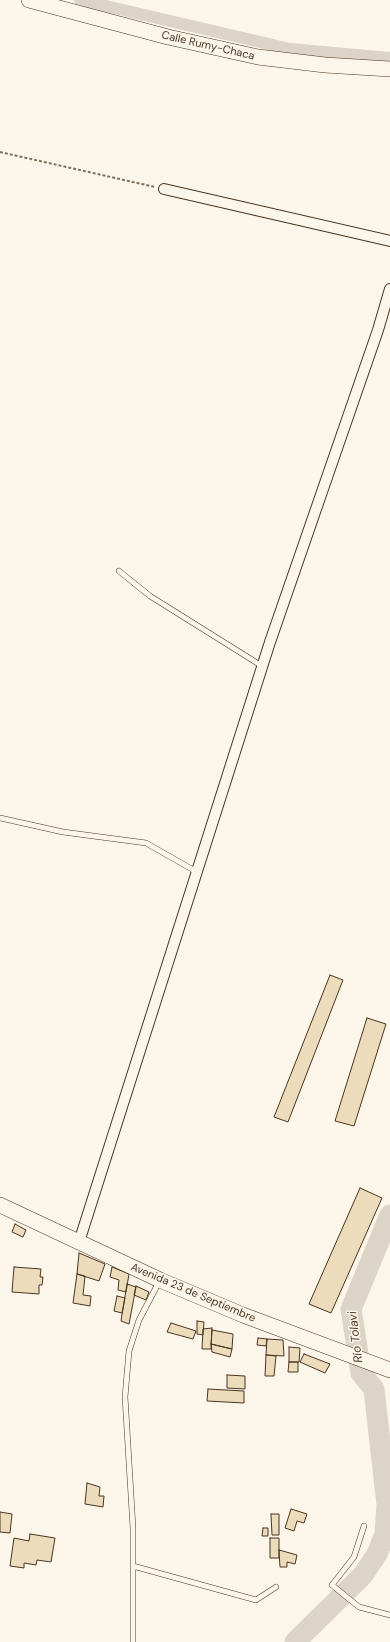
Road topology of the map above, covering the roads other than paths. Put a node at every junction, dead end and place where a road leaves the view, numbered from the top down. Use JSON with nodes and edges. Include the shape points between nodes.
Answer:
{"nodes":[{"id":1,"x":37,"y":1,"type":"edge"},
{"id":2,"x":390,"y":69,"type":"edge"},
{"id":3,"x":164,"y":189,"type":"road end"},
{"id":4,"x":390,"y":241,"type":"edge"},
{"id":5,"x":390,"y":289,"type":"edge"},
{"id":6,"x":118,"y":571,"type":"dead end"},
{"id":7,"x":262,"y":666,"type":"junction"},
{"id":8,"x":0,"y":818,"type":"edge"},
{"id":9,"x":197,"y":872,"type":"junction"},
{"id":10,"x":0,"y":1205,"type":"edge"},
{"id":11,"x":79,"y":1242,"type":"junction"},
{"id":12,"x":160,"y":1280,"type":"junction"},
{"id":13,"x":390,"y":1370,"type":"edge"},
{"id":14,"x":364,"y":1526,"type":"dead end"},
{"id":15,"x":133,"y":1566,"type":"junction"},
{"id":16,"x":276,"y":1586,"type":"dead end"},
{"id":17,"x":390,"y":1615,"type":"edge"},
{"id":18,"x":133,"y":1642,"type":"edge"}],
"edges":[{"from":1,"to":2,"type":"main road","name":"Calle Rumy-Chaca","via":[[168,37],[258,57]]},
{"from":3,"to":4,"type":"street"},
{"from":5,"to":7,"type":"street"},
{"from":6,"to":7,"type":"lane","via":[[150,596]]},
{"from":7,"to":9,"type":"street"},
{"from":8,"to":9,"type":"lane","via":[[63,832],[146,843]]},
{"from":9,"to":11,"type":"street"},
{"from":10,"to":11,"type":"main road","name":"Avenida 23 de Septiembre"},
{"from":11,"to":12,"type":"main road","name":"Avenida 23 de Septiembre"},
{"from":12,"to":13,"type":"main road","name":"Avenida 23 de Septiembre","via":[[243,1315]]},
{"from":12,"to":15,"type":"lane","via":[[139,1320],[129,1351],[126,1398]]},
{"from":14,"to":17,"type":"lane","via":[[354,1557],[332,1585],[359,1607]]},
{"from":15,"to":16,"type":"lane","via":[[256,1600]]},
{"from":15,"to":18,"type":"lane"}]}
